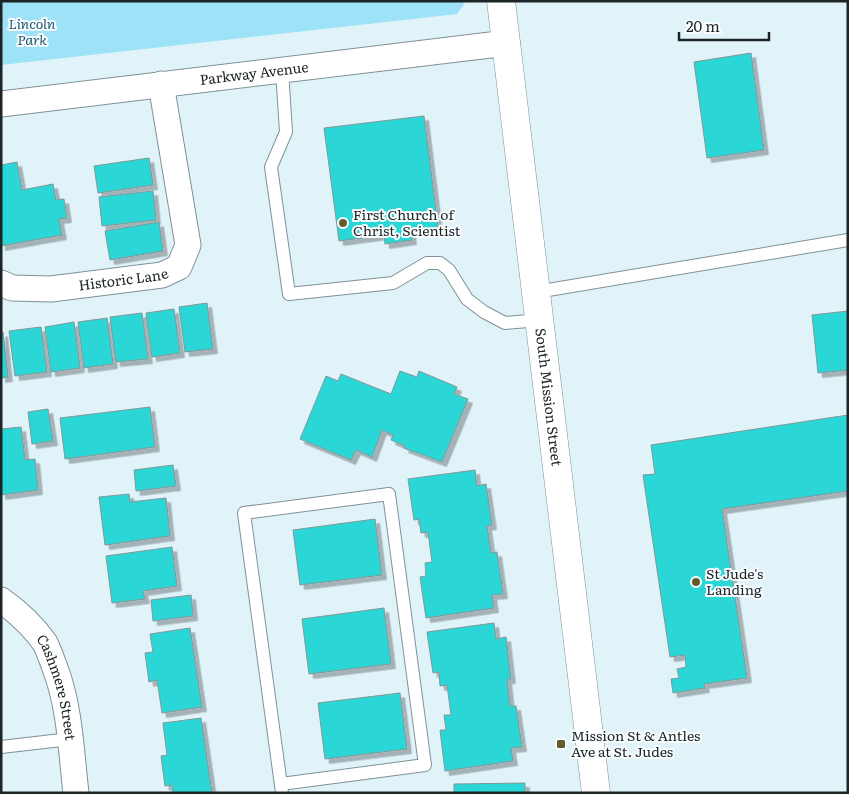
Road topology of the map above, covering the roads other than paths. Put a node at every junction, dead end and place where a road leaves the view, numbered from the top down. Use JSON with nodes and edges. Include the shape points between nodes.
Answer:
{"nodes":[{"id":1,"x":501,"y":1,"type":"edge"},
{"id":2,"x":506,"y":43,"type":"junction"},
{"id":3,"x":282,"y":70,"type":"junction"},
{"id":4,"x":161,"y":84,"type":"junction"},
{"id":5,"x":1,"y":104,"type":"edge"},
{"id":6,"x":848,"y":240,"type":"edge"},
{"id":7,"x":1,"y":283,"type":"edge"},
{"id":8,"x":536,"y":292,"type":"junction"},
{"id":9,"x":540,"y":320,"type":"junction"},
{"id":10,"x":1,"y":600,"type":"edge"},
{"id":11,"x":70,"y":738,"type":"junction"},
{"id":12,"x":1,"y":747,"type":"edge"},
{"id":13,"x":281,"y":789,"type":"edge"},
{"id":14,"x":76,"y":793,"type":"edge"},
{"id":15,"x":596,"y":793,"type":"edge"}],
"edges":[{"from":1,"to":2,"type":"main road","name":"South Mission Street"},
{"from":2,"to":3,"type":"street","name":"Parkway Avenue"},
{"from":2,"to":8,"type":"main road","name":"South Mission Street"},
{"from":3,"to":4,"type":"street","name":"Parkway Avenue"},
{"from":3,"to":9,"type":"lane","via":[[286,132],[271,167],[289,294],[394,283],[427,263],[440,263],[449,270],[467,298],[505,324]]},
{"from":4,"to":5,"type":"street","name":"Parkway Avenue"},
{"from":4,"to":7,"type":"street","name":"Historic Lane","via":[[188,245],[179,267],[162,275],[51,289],[12,288]]},
{"from":6,"to":8,"type":"lane"},
{"from":8,"to":9,"type":"main road","name":"South Mission Street"},
{"from":9,"to":15,"type":"main road","name":"South Mission Street"},
{"from":10,"to":11,"type":"street","name":"Cashmere Street","via":[[15,610],[46,645],[64,698]]},
{"from":11,"to":12,"type":"lane"},
{"from":11,"to":14,"type":"street","name":"Cashmere Street"},
{"from":13,"to":13,"type":"lane","via":[[244,513],[389,494],[425,765]]}]}
